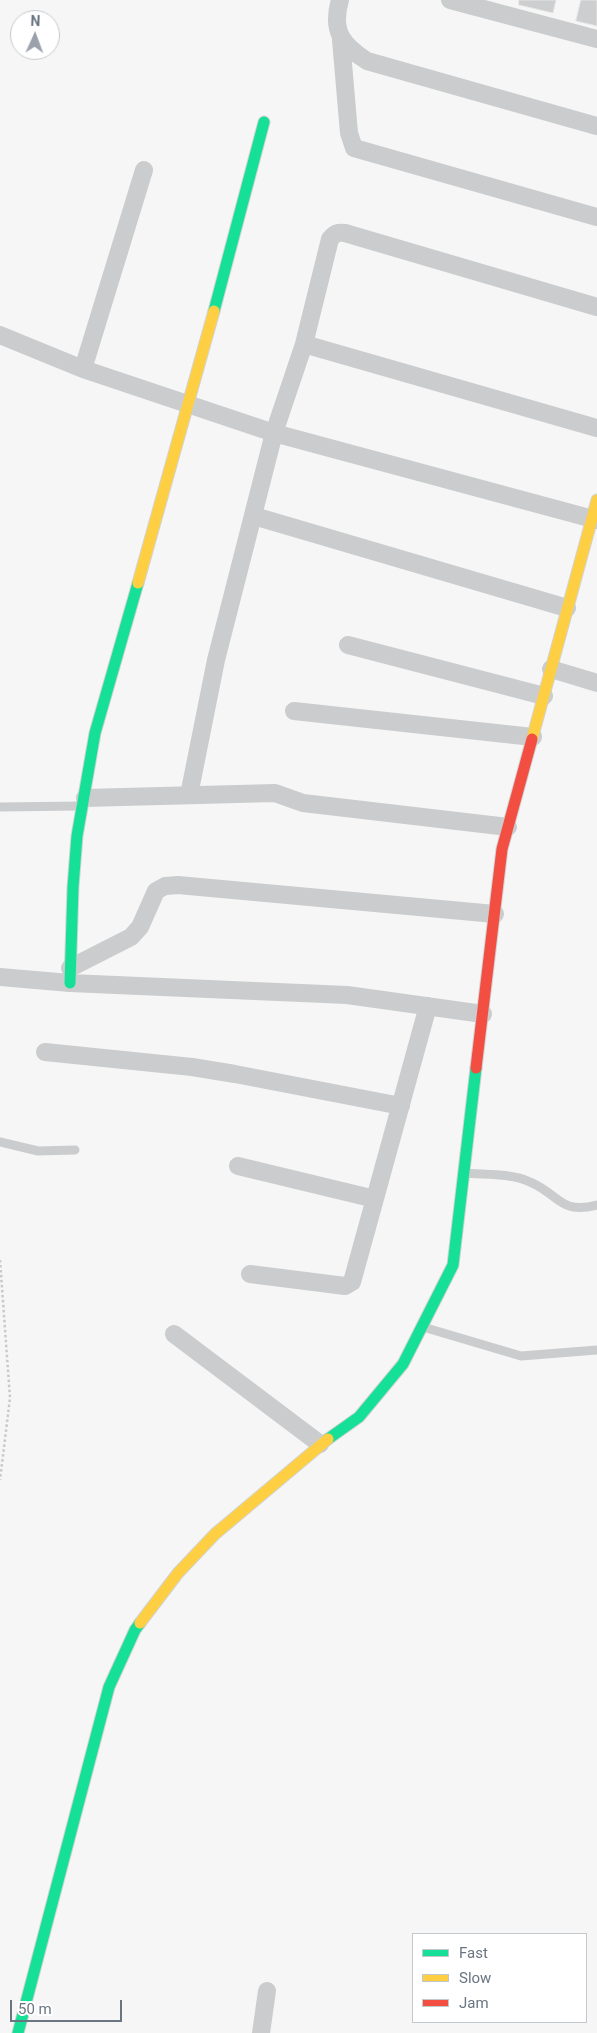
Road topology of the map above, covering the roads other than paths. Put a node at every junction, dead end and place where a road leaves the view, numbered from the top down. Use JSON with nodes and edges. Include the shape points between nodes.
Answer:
{"nodes":[{"id":1,"x":340,"y":0,"type":"edge"},
{"id":2,"x":450,"y":0,"type":"edge"},
{"id":3,"x":597,"y":39,"type":"edge"},
{"id":4,"x":341,"y":40,"type":"junction"},
{"id":5,"x":264,"y":122,"type":"dead end"},
{"id":6,"x":597,"y":126,"type":"edge"},
{"id":7,"x":144,"y":170,"type":"dead end"},
{"id":8,"x":597,"y":217,"type":"edge"},
{"id":9,"x":597,"y":307,"type":"edge"},
{"id":10,"x":0,"y":335,"type":"edge"},
{"id":11,"x":304,"y":344,"type":"junction"},
{"id":12,"x":83,"y":369,"type":"junction"},
{"id":13,"x":189,"y":405,"type":"junction"},
{"id":14,"x":597,"y":428,"type":"edge"},
{"id":15,"x":274,"y":433,"type":"junction"},
{"id":16,"x":597,"y":500,"type":"edge"},
{"id":17,"x":254,"y":516,"type":"junction"},
{"id":18,"x":594,"y":519,"type":"edge"},
{"id":19,"x":568,"y":608,"type":"junction"},
{"id":20,"x":348,"y":645,"type":"dead end"},
{"id":21,"x":551,"y":669,"type":"junction"},
{"id":22,"x":597,"y":683,"type":"edge"},
{"id":23,"x":544,"y":696,"type":"junction"},
{"id":24,"x":294,"y":711,"type":"dead end"},
{"id":25,"x":533,"y":737,"type":"junction"},
{"id":26,"x":189,"y":795,"type":"junction"},
{"id":27,"x":83,"y":802,"type":"junction"},
{"id":28,"x":0,"y":807,"type":"edge"},
{"id":29,"x":508,"y":827,"type":"junction"},
{"id":30,"x":495,"y":914,"type":"junction"},
{"id":31,"x":70,"y":976,"type":"junction"},
{"id":32,"x":0,"y":977,"type":"edge"},
{"id":33,"x":428,"y":1006,"type":"junction"},
{"id":34,"x":483,"y":1014,"type":"junction"},
{"id":35,"x":45,"y":1052,"type":"dead end"},
{"id":36,"x":401,"y":1106,"type":"junction"},
{"id":37,"x":0,"y":1142,"type":"edge"},
{"id":38,"x":75,"y":1150,"type":"dead end"},
{"id":39,"x":238,"y":1166,"type":"dead end"},
{"id":40,"x":464,"y":1173,"type":"junction"},
{"id":41,"x":375,"y":1199,"type":"junction"},
{"id":42,"x":597,"y":1205,"type":"edge"},
{"id":43,"x":250,"y":1274,"type":"dead end"},
{"id":44,"x":422,"y":1326,"type":"junction"},
{"id":45,"x":174,"y":1334,"type":"dead end"},
{"id":46,"x":597,"y":1350,"type":"edge"},
{"id":47,"x":320,"y":1444,"type":"junction"},
{"id":48,"x":266,"y":1991,"type":"dead end"},
{"id":49,"x":18,"y":2033,"type":"edge"},
{"id":50,"x":261,"y":2033,"type":"edge"}],
"edges":[{"from":1,"to":4,"type":"street","via":[[337,26]]},
{"from":2,"to":3,"type":"street"},
{"from":4,"to":6,"type":"street","via":[[367,61]]},
{"from":4,"to":8,"type":"street","via":[[349,133],[354,148]]},
{"from":5,"to":13,"type":"main road"},
{"from":7,"to":12,"type":"street"},
{"from":9,"to":11,"type":"street","via":[[338,232],[330,239]]},
{"from":10,"to":12,"type":"street"},
{"from":11,"to":14,"type":"street"},
{"from":11,"to":15,"type":"street"},
{"from":12,"to":13,"type":"street"},
{"from":13,"to":15,"type":"street"},
{"from":13,"to":27,"type":"main road","via":[[95,733]]},
{"from":15,"to":17,"type":"street"},
{"from":15,"to":18,"type":"street"},
{"from":16,"to":18,"type":"main road"},
{"from":17,"to":19,"type":"street"},
{"from":17,"to":26,"type":"street","via":[[216,660]]},
{"from":18,"to":19,"type":"main road"},
{"from":19,"to":21,"type":"main road"},
{"from":20,"to":23,"type":"street"},
{"from":21,"to":22,"type":"street"},
{"from":21,"to":23,"type":"main road"},
{"from":23,"to":25,"type":"main road"},
{"from":24,"to":25,"type":"street"},
{"from":25,"to":29,"type":"main road"},
{"from":26,"to":27,"type":"street"},
{"from":26,"to":29,"type":"street","via":[[275,793],[303,803]]},
{"from":27,"to":28,"type":"lane"},
{"from":27,"to":31,"type":"main road","via":[[73,887]]},
{"from":29,"to":30,"type":"main road","via":[[502,849]]},
{"from":30,"to":31,"type":"street","via":[[165,886],[156,891],[140,927],[131,937]]},
{"from":30,"to":34,"type":"main road"},
{"from":31,"to":32,"type":"street"},
{"from":31,"to":33,"type":"street","via":[[347,995]]},
{"from":33,"to":34,"type":"street"},
{"from":33,"to":36,"type":"street"},
{"from":34,"to":40,"type":"main road"},
{"from":35,"to":36,"type":"street","via":[[192,1067]]},
{"from":36,"to":41,"type":"street"},
{"from":37,"to":38,"type":"lane","via":[[38,1151]]},
{"from":39,"to":41,"type":"street"},
{"from":40,"to":42,"type":"lane","via":[[515,1177],[531,1182],[564,1205],[574,1208]]},
{"from":40,"to":44,"type":"main road","via":[[453,1265]]},
{"from":41,"to":43,"type":"street","via":[[350,1285]]},
{"from":44,"to":46,"type":"lane","via":[[521,1356]]},
{"from":44,"to":47,"type":"main road","via":[[403,1364],[360,1417]]},
{"from":45,"to":47,"type":"street"},
{"from":47,"to":49,"type":"main road","via":[[216,1534],[178,1572],[135,1630],[109,1687]]},
{"from":48,"to":50,"type":"street"}]}
